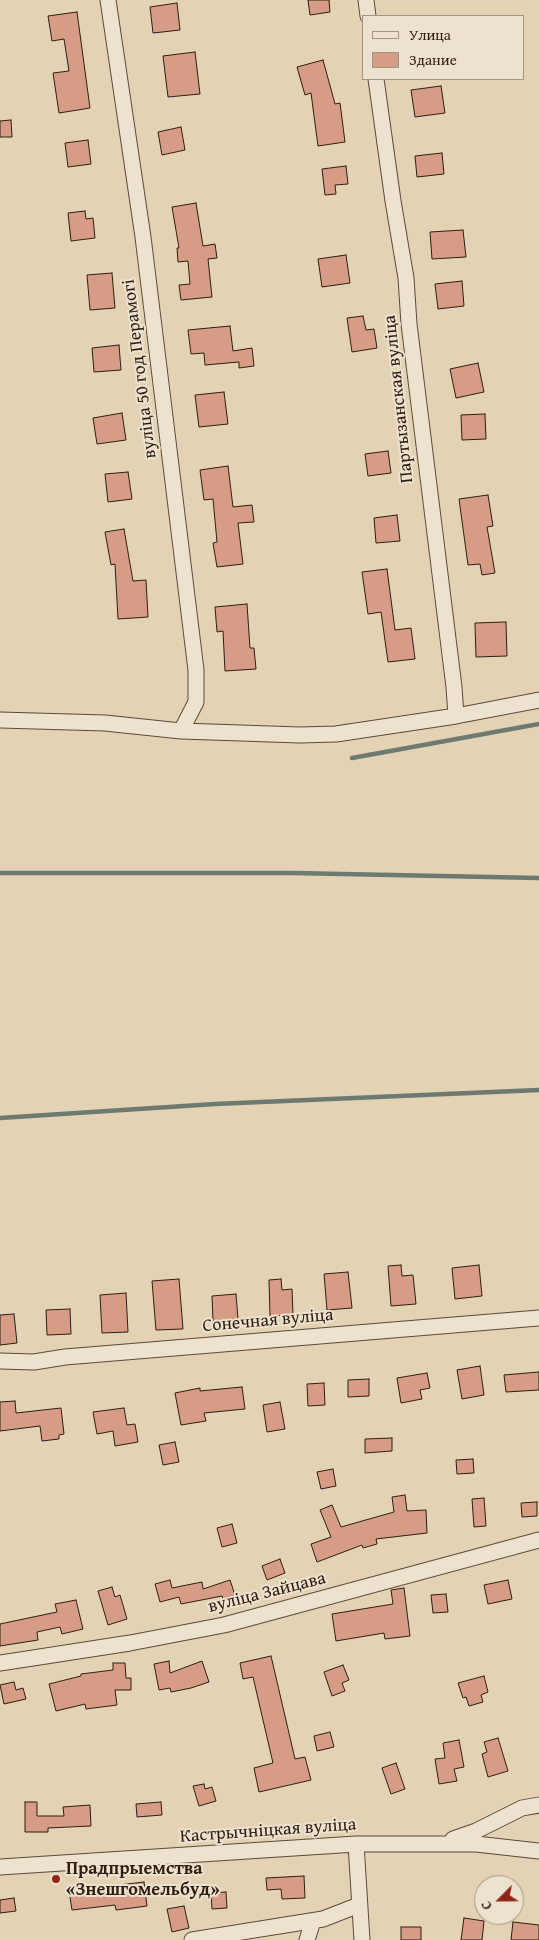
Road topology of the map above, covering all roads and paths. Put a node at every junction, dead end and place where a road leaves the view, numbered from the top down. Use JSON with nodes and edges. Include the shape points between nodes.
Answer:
{"nodes":[{"id":1,"x":108,"y":0,"type":"edge"},
{"id":2,"x":366,"y":0,"type":"edge"},
{"id":3,"x":368,"y":15,"type":"edge"},
{"id":4,"x":376,"y":80,"type":"edge"},
{"id":5,"x":539,"y":700,"type":"edge"},
{"id":6,"x":456,"y":716,"type":"junction"},
{"id":7,"x":0,"y":720,"type":"edge"},
{"id":8,"x":181,"y":731,"type":"junction"},
{"id":9,"x":539,"y":1318,"type":"edge"},
{"id":10,"x":0,"y":1361,"type":"edge"},
{"id":11,"x":539,"y":1540,"type":"edge"},
{"id":12,"x":0,"y":1663,"type":"edge"},
{"id":13,"x":539,"y":1805,"type":"edge"},
{"id":14,"x":356,"y":1844,"type":"junction"},
{"id":15,"x":440,"y":1844,"type":"junction"},
{"id":16,"x":539,"y":1851,"type":"edge"},
{"id":17,"x":0,"y":1867,"type":"edge"},
{"id":18,"x":359,"y":1905,"type":"junction"},
{"id":19,"x":314,"y":1921,"type":"junction"},
{"id":20,"x":192,"y":1940,"type":"edge"},
{"id":21,"x":307,"y":1940,"type":"edge"},
{"id":22,"x":362,"y":1940,"type":"edge"}],
"edges":[{"from":1,"to":8,"type":"street","name":"вуліца 50 год Перамогі","via":[[143,237],[196,670],[196,702]]},
{"from":2,"to":3,"type":"street"},
{"from":4,"to":6,"type":"street","name":"Партызанская вуліца","via":[[406,278]]},
{"from":5,"to":6,"type":"street"},
{"from":6,"to":8,"type":"street","via":[[336,734],[300,736]]},
{"from":7,"to":8,"type":"street","via":[[105,723]]},
{"from":9,"to":10,"type":"street","name":"Сонечная вуліца","via":[[34,1362]]},
{"from":11,"to":12,"type":"street","name":"вуліца Зайцава","via":[[224,1625]]},
{"from":13,"to":15,"type":"street","via":[[522,1808],[476,1831]]},
{"from":14,"to":15,"type":"street","name":"Кастрычніцкая вуліца"},
{"from":14,"to":17,"type":"street","name":"Кастрычніцкая вуліца"},
{"from":14,"to":18,"type":"street"},
{"from":15,"to":16,"type":"street","name":"Кастрычніцкая вуліца","via":[[476,1844]]},
{"from":18,"to":19,"type":"street"},
{"from":18,"to":22,"type":"street"},
{"from":19,"to":20,"type":"street"},
{"from":19,"to":21,"type":"street"}]}
